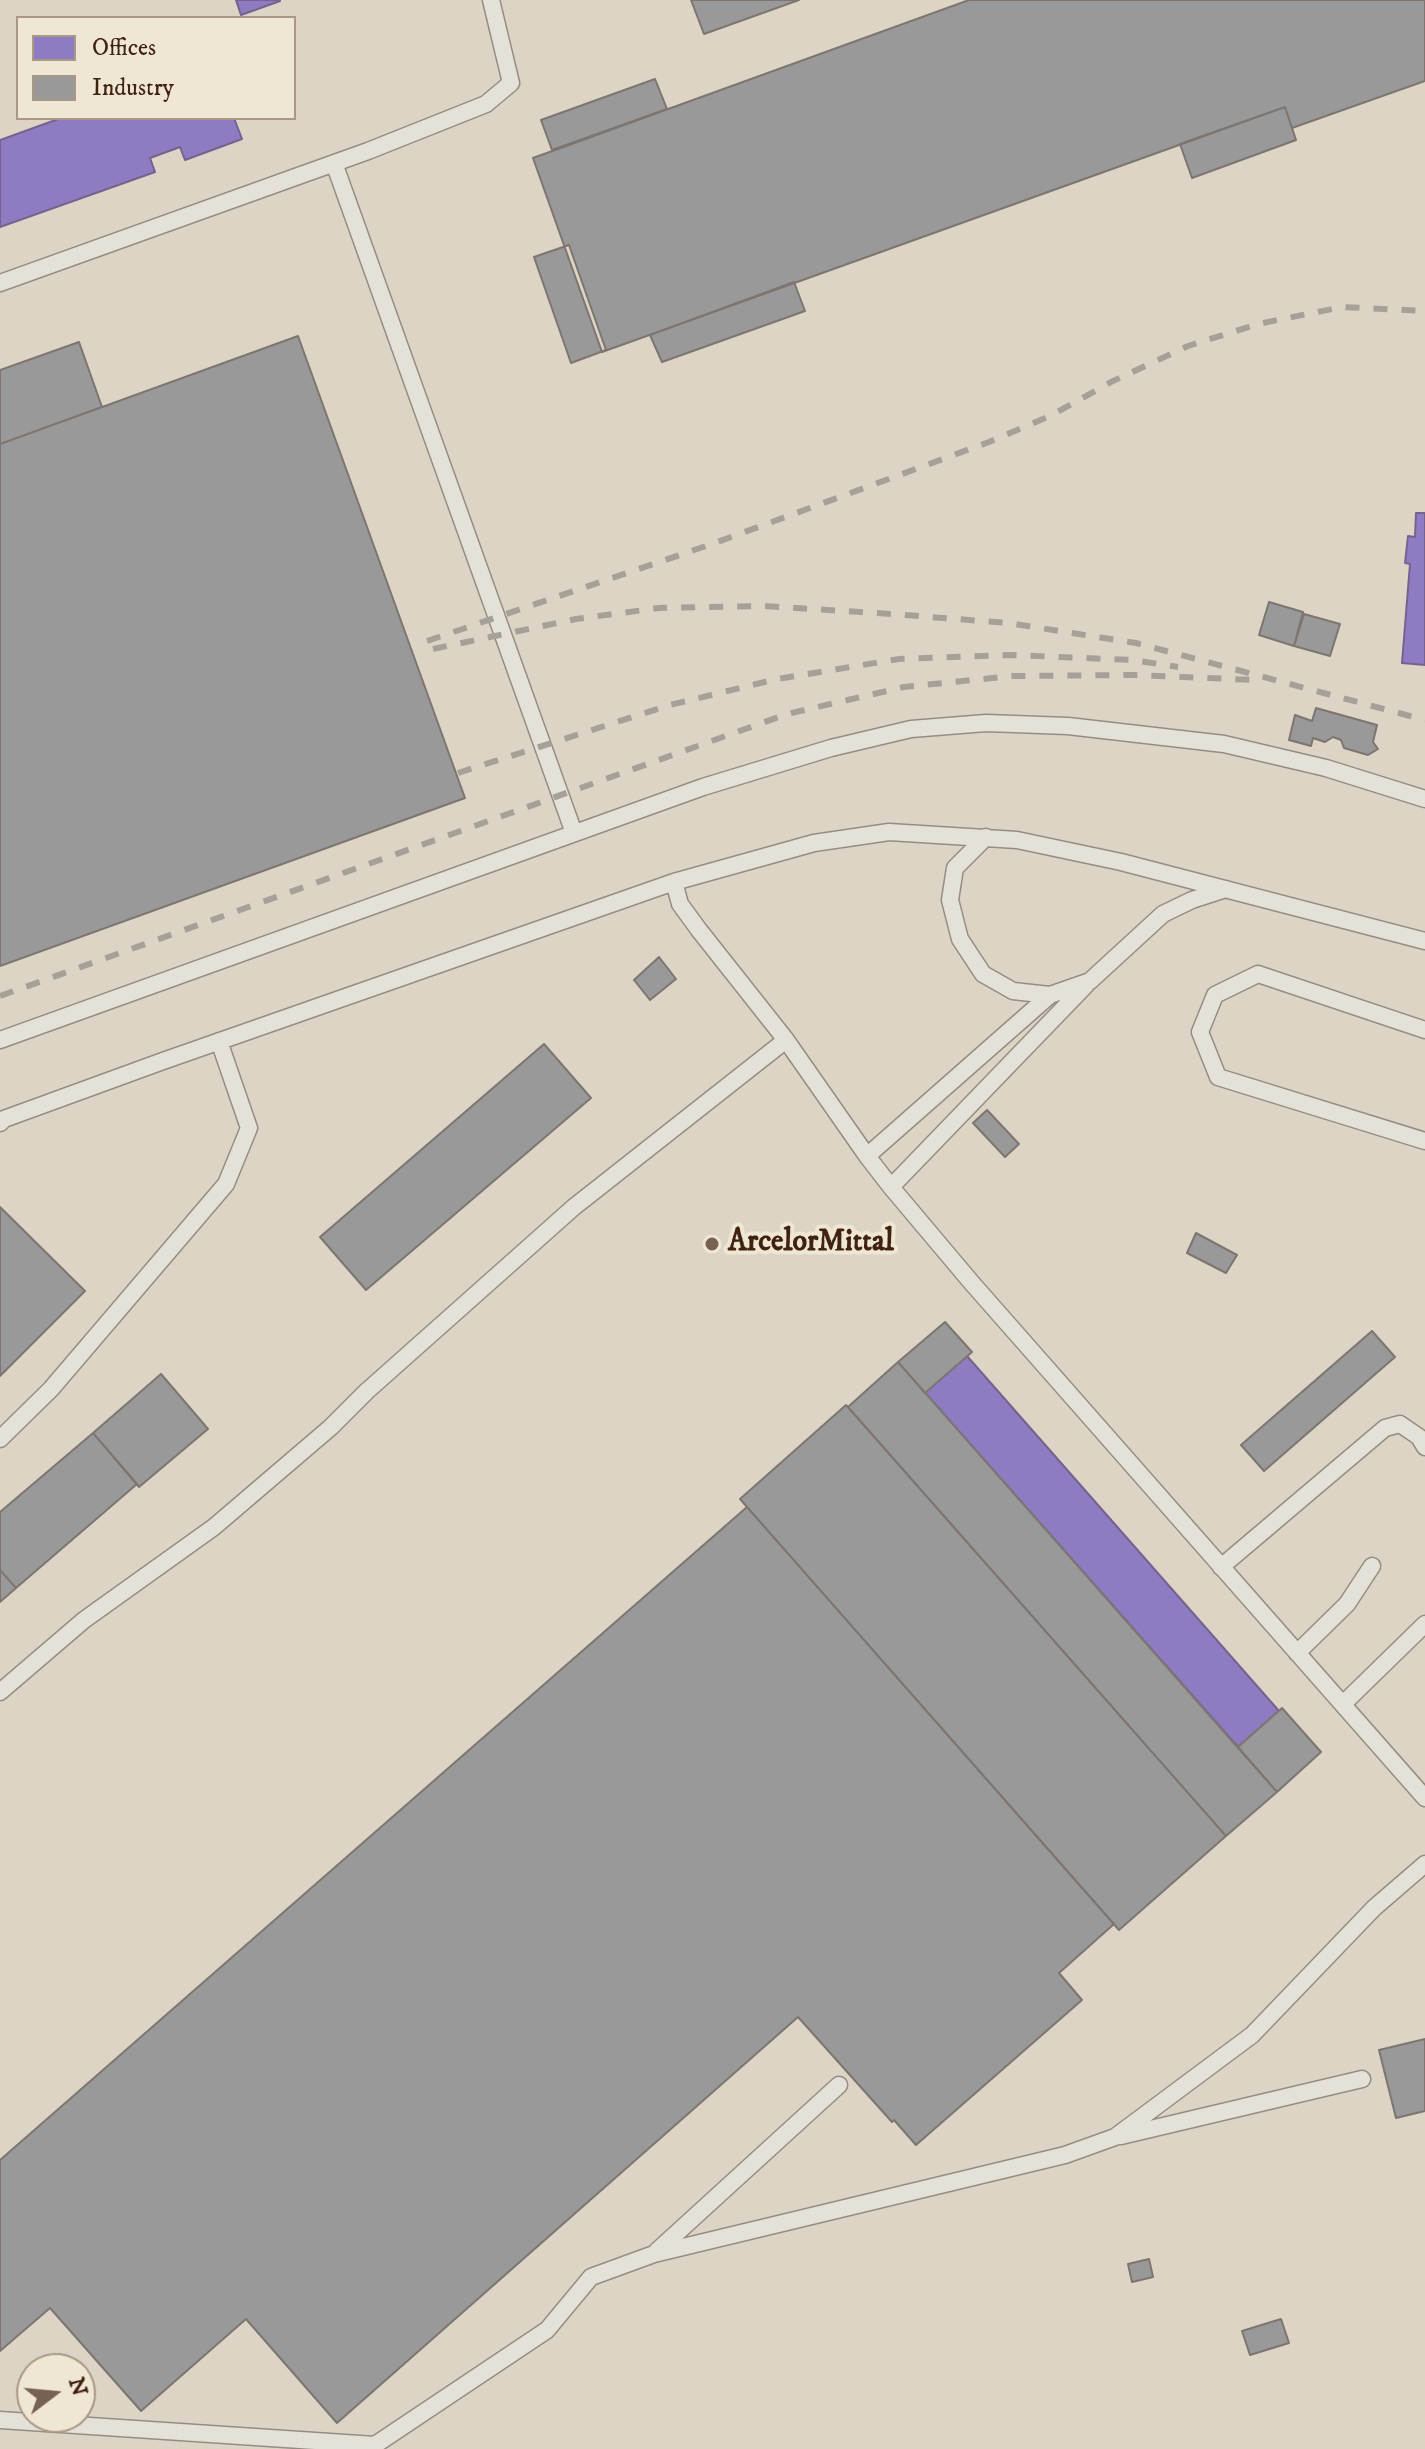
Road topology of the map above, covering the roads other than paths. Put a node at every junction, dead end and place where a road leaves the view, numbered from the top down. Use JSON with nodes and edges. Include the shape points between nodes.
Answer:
{"nodes":[{"id":1,"x":491,"y":0,"type":"edge"},
{"id":2,"x":334,"y":163,"type":"junction"},
{"id":3,"x":0,"y":283,"type":"edge"},
{"id":4,"x":1425,"y":799,"type":"edge"},
{"id":5,"x":574,"y":833,"type":"junction"},
{"id":6,"x":986,"y":837,"type":"junction"},
{"id":7,"x":674,"y":882,"type":"junction"},
{"id":8,"x":1228,"y":889,"type":"junction"},
{"id":9,"x":1425,"y":941,"type":"edge"},
{"id":10,"x":1090,"y":981,"type":"junction"},
{"id":11,"x":1050,"y":995,"type":"junction"},
{"id":12,"x":1425,"y":1030,"type":"edge"},
{"id":13,"x":0,"y":1040,"type":"edge"},
{"id":14,"x":786,"y":1040,"type":"junction"},
{"id":15,"x":219,"y":1041,"type":"junction"},
{"id":16,"x":0,"y":1123,"type":"edge"},
{"id":17,"x":1425,"y":1141,"type":"edge"},
{"id":18,"x":867,"y":1156,"type":"junction"},
{"id":19,"x":891,"y":1187,"type":"junction"},
{"id":20,"x":0,"y":1439,"type":"edge"},
{"id":21,"x":1425,"y":1447,"type":"edge"},
{"id":22,"x":1372,"y":1566,"type":"dead end"},
{"id":23,"x":1221,"y":1567,"type":"junction"},
{"id":24,"x":1425,"y":1624,"type":"edge"},
{"id":25,"x":1297,"y":1653,"type":"junction"},
{"id":26,"x":0,"y":1692,"type":"edge"},
{"id":27,"x":1343,"y":1704,"type":"junction"},
{"id":28,"x":1425,"y":1798,"type":"edge"},
{"id":29,"x":1425,"y":1864,"type":"edge"},
{"id":30,"x":1362,"y":2079,"type":"dead end"},
{"id":31,"x":839,"y":2085,"type":"dead end"},
{"id":32,"x":1115,"y":2137,"type":"junction"},
{"id":33,"x":654,"y":2254,"type":"junction"},
{"id":34,"x":0,"y":2420,"type":"edge"}],
"edges":[{"from":1,"to":2,"type":"lane","via":[[511,83],[486,104]]},
{"from":2,"to":3,"type":"lane"},
{"from":2,"to":5,"type":"lane"},
{"from":4,"to":5,"type":"lane","via":[[1224,744],[1068,726],[986,723],[911,729],[831,748]]},
{"from":5,"to":13,"type":"lane"},
{"from":6,"to":7,"type":"lane","via":[[889,832],[814,843]]},
{"from":6,"to":8,"type":"lane"},
{"from":6,"to":11,"type":"lane","via":[[955,868],[950,900],[960,939],[983,974],[1013,991]]},
{"from":7,"to":14,"type":"lane","via":[[680,904]]},
{"from":7,"to":15,"type":"lane"},
{"from":8,"to":9,"type":"lane"},
{"from":8,"to":10,"type":"lane","via":[[1163,914]]},
{"from":10,"to":11,"type":"lane"},
{"from":10,"to":19,"type":"lane"},
{"from":11,"to":18,"type":"lane"},
{"from":12,"to":17,"type":"lane","via":[[1258,974],[1215,995],[1200,1032],[1218,1077]]},
{"from":14,"to":18,"type":"lane"},
{"from":14,"to":26,"type":"lane","via":[[574,1207],[214,1527],[84,1620]]},
{"from":15,"to":16,"type":"lane"},
{"from":15,"to":20,"type":"lane","via":[[249,1128],[226,1184],[51,1389]]},
{"from":18,"to":19,"type":"lane"},
{"from":19,"to":23,"type":"lane"},
{"from":21,"to":23,"type":"lane","via":[[1400,1424],[1385,1428]]},
{"from":22,"to":25,"type":"lane","via":[[1347,1604]]},
{"from":23,"to":25,"type":"lane"},
{"from":24,"to":27,"type":"lane"},
{"from":25,"to":27,"type":"lane"},
{"from":27,"to":28,"type":"lane"},
{"from":29,"to":32,"type":"lane","via":[[1374,1908],[1252,2035]]},
{"from":30,"to":32,"type":"lane"},
{"from":31,"to":33,"type":"lane"},
{"from":32,"to":33,"type":"lane","via":[[1065,2155]]},
{"from":33,"to":34,"type":"lane","via":[[591,2277],[547,2330],[375,2445]]}]}
